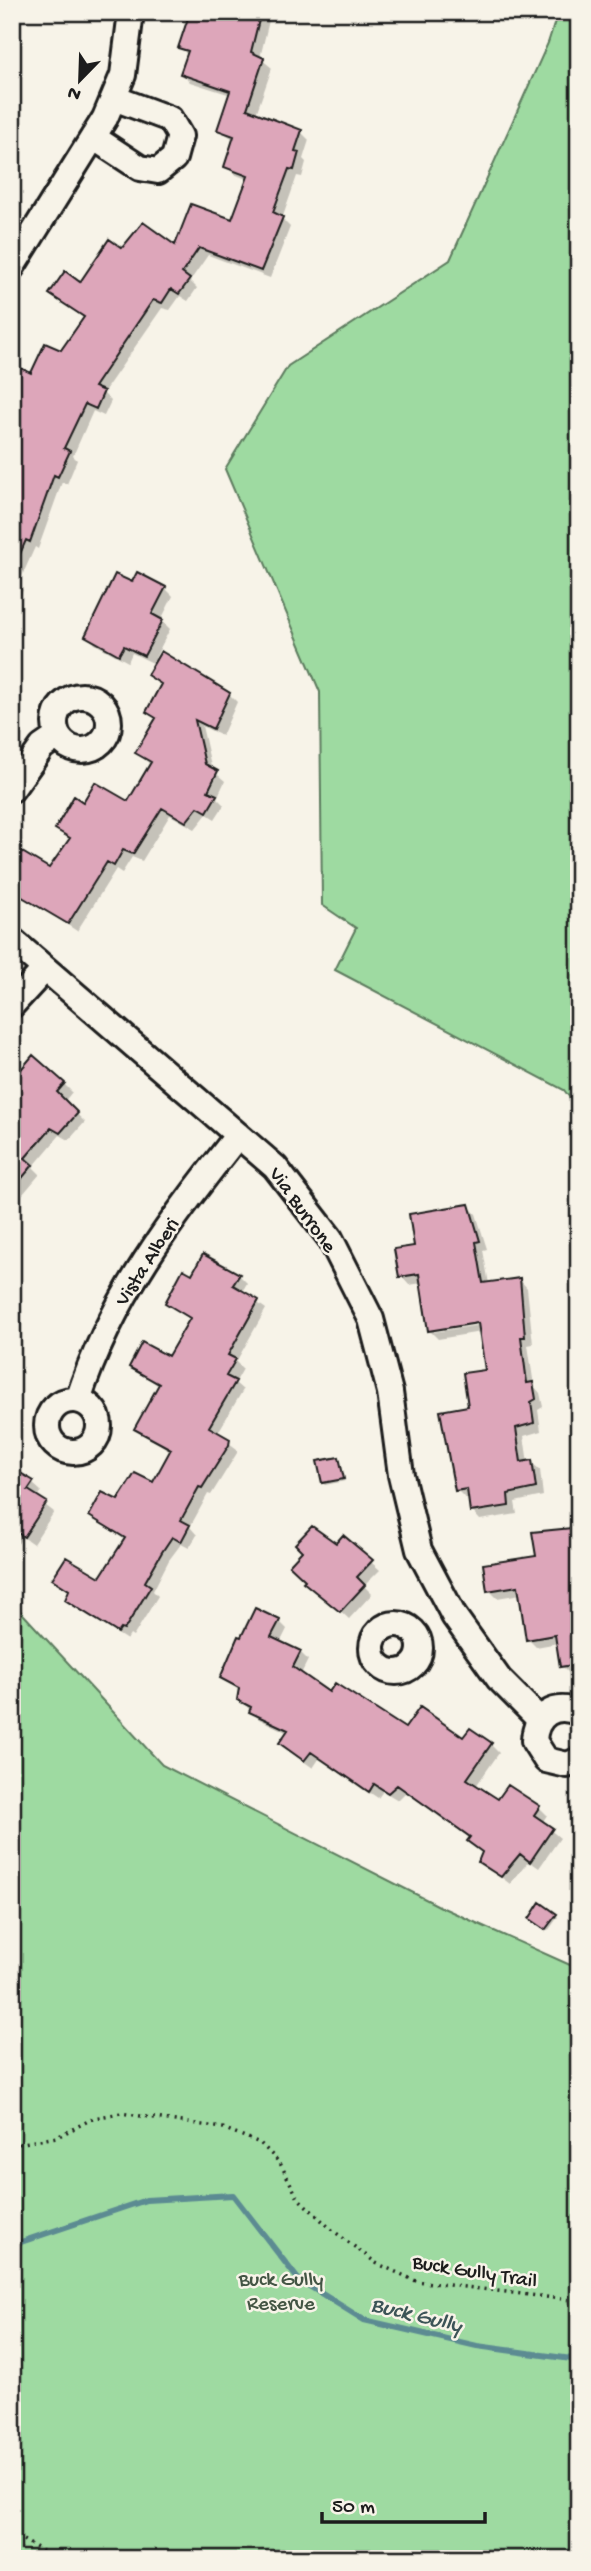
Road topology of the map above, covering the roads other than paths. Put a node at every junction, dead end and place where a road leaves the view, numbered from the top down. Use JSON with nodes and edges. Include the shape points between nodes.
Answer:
{"nodes":[{"id":1,"x":131,"y":12,"type":"edge"},
{"id":2,"x":114,"y":98,"type":"junction"},
{"id":3,"x":93,"y":137,"type":"junction"},
{"id":4,"x":12,"y":267,"type":"edge"},
{"id":5,"x":58,"y":736,"type":"dead end"},
{"id":6,"x":12,"y":789,"type":"edge"},
{"id":7,"x":12,"y":940,"type":"edge"},
{"id":8,"x":45,"y":969,"type":"junction"},
{"id":9,"x":12,"y":1005,"type":"edge"},
{"id":10,"x":238,"y":1135,"type":"junction"},
{"id":11,"x":78,"y":1400,"type":"dead end"},
{"id":12,"x":454,"y":1616,"type":"junction"},
{"id":13,"x":417,"y":1635,"type":"dead end"},
{"id":14,"x":579,"y":1713,"type":"edge"},
{"id":15,"x":539,"y":1719,"type":"junction"},
{"id":16,"x":579,"y":1760,"type":"edge"}],
"edges":[{"from":1,"to":2,"type":"street","via":[[123,75]]},
{"from":2,"to":3,"type":"street"},
{"from":2,"to":3,"type":"street","via":[[170,119],[180,136],[174,158],[158,170],[140,168]]},
{"from":3,"to":4,"type":"street"},
{"from":5,"to":6,"type":"street","via":[[43,747]]},
{"from":7,"to":8,"type":"street","name":"Via Burrone"},
{"from":8,"to":9,"type":"street"},
{"from":8,"to":10,"type":"street","name":"Via Burrone"},
{"from":10,"to":11,"type":"street","name":"Vista Alberi","via":[[127,1288],[99,1340]]},
{"from":10,"to":12,"type":"street","name":"Via Burrone","via":[[275,1167],[330,1238],[371,1319],[390,1392],[401,1475],[419,1550]]},
{"from":12,"to":13,"type":"street"},
{"from":12,"to":15,"type":"street","name":"Via Burrone","via":[[499,1679]]},
{"from":14,"to":15,"type":"street","via":[[558,1708]]},
{"from":15,"to":16,"type":"street","via":[[534,1741],[546,1760],[567,1765]]}]}
